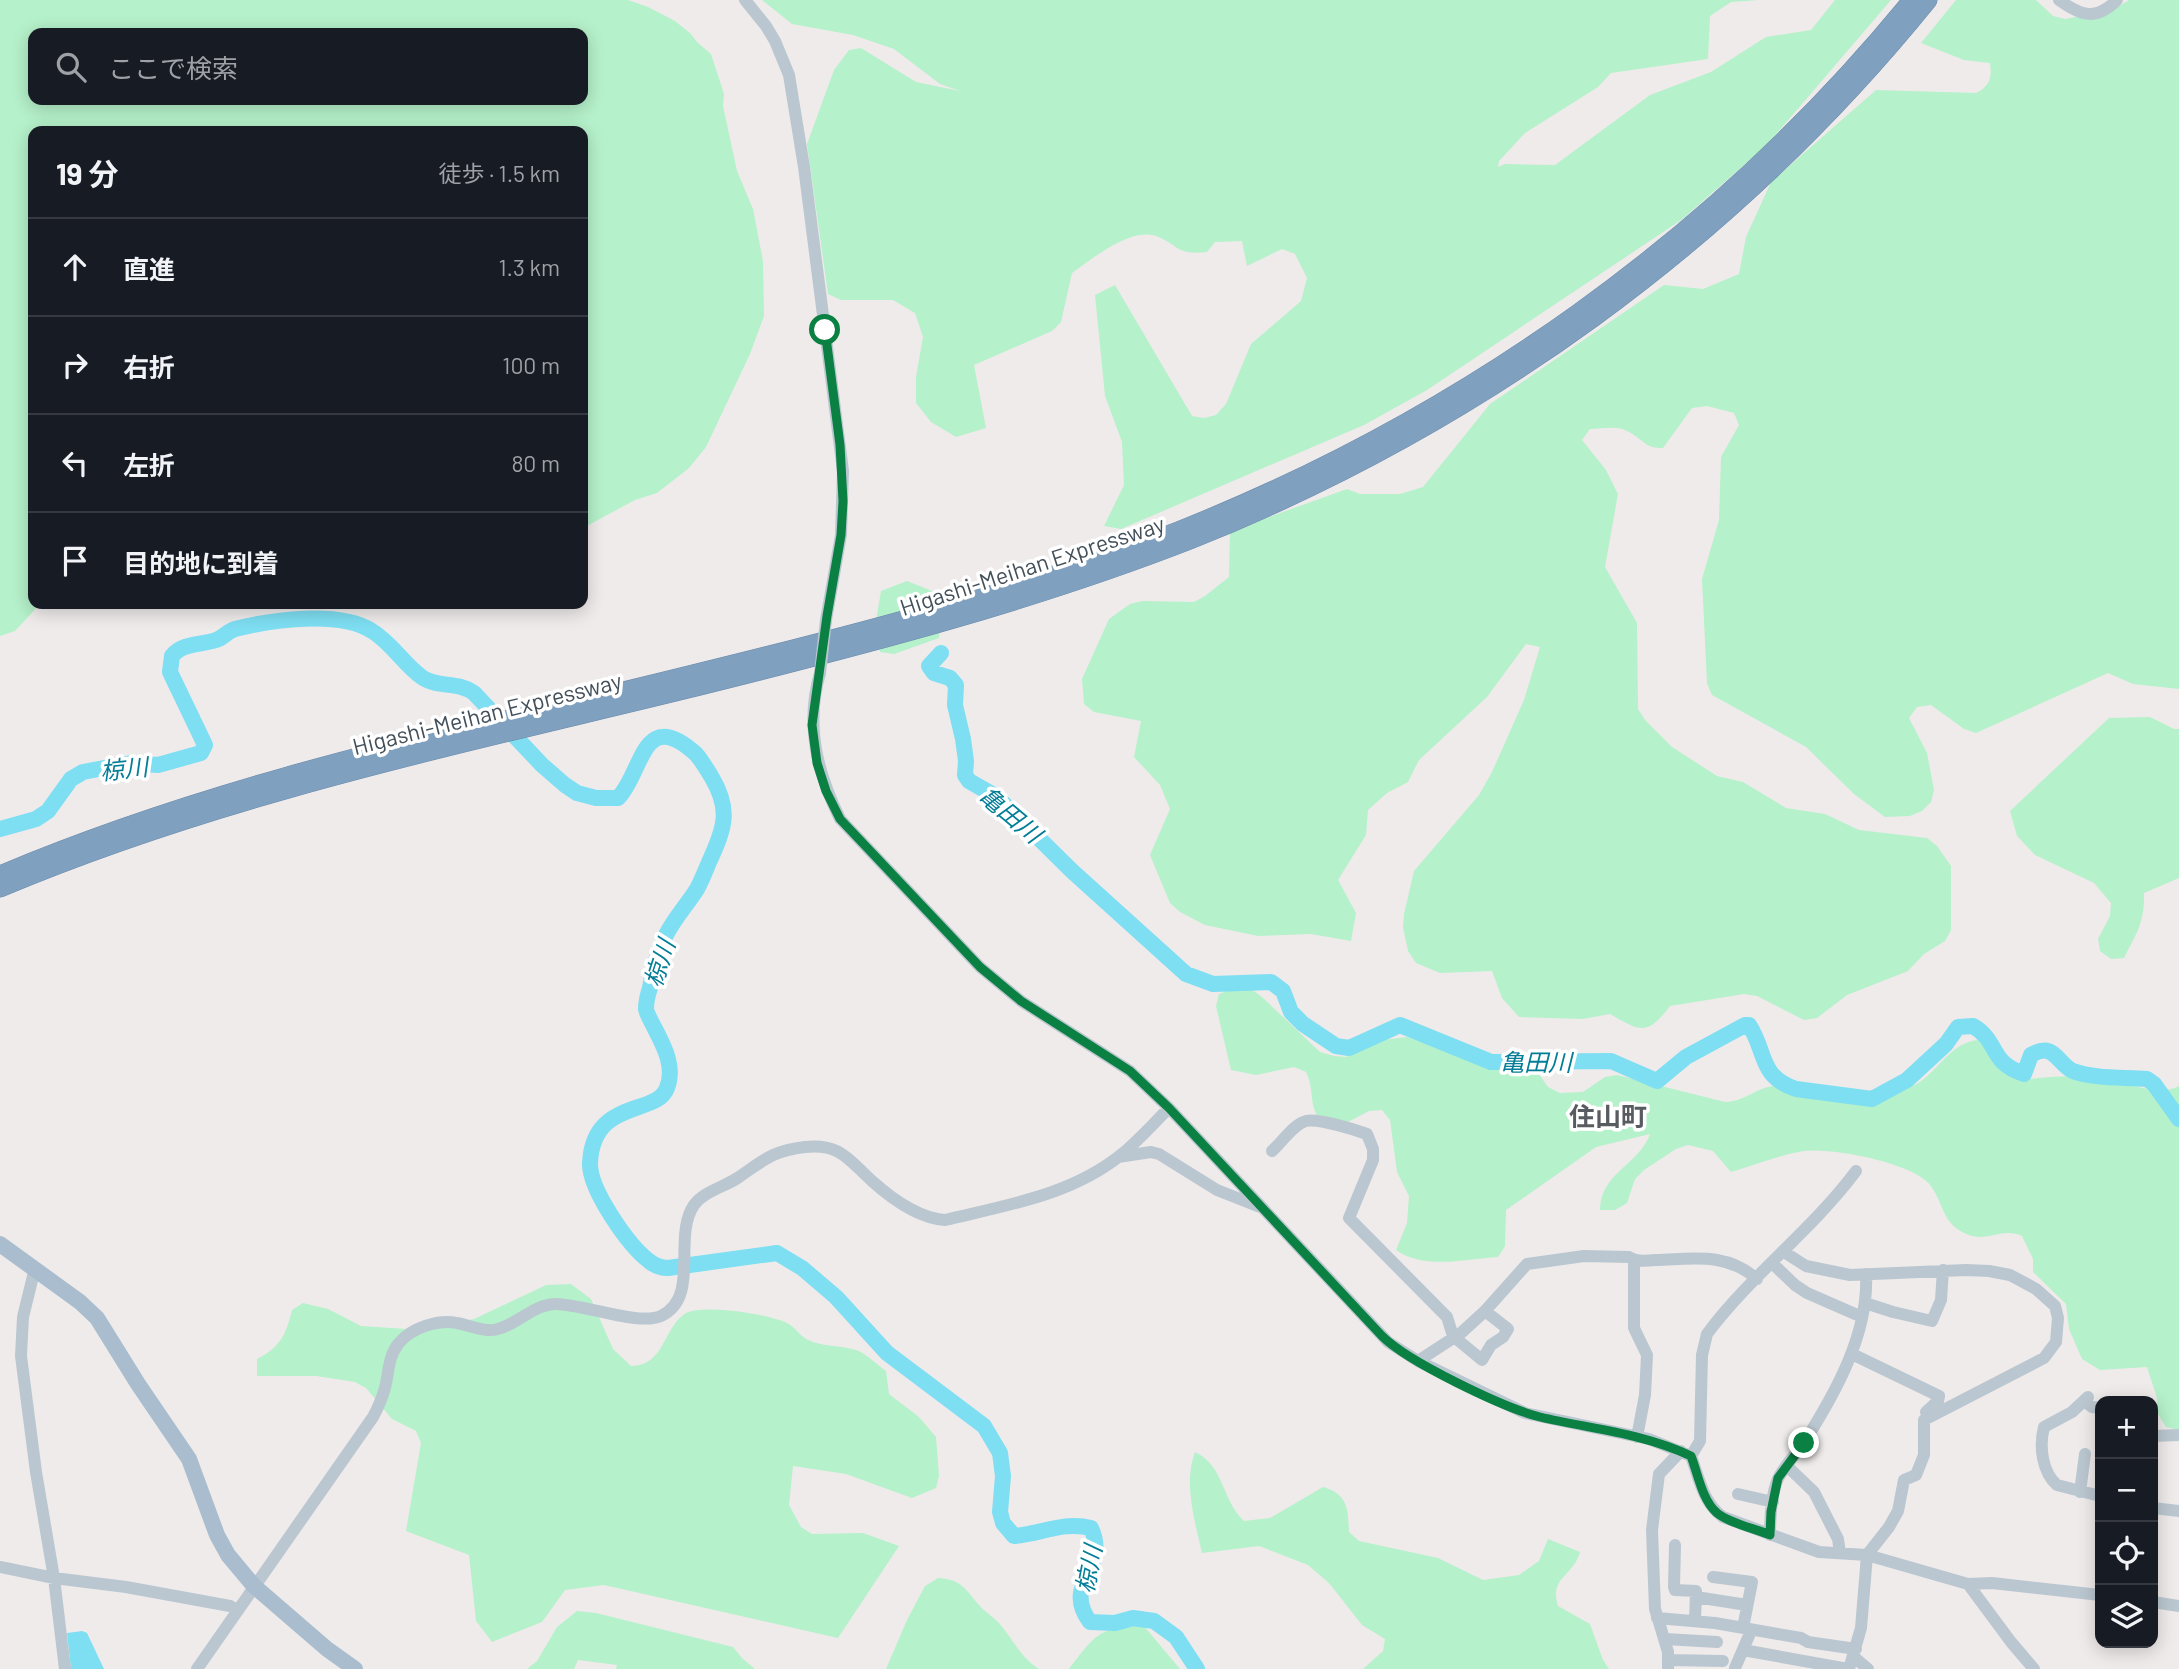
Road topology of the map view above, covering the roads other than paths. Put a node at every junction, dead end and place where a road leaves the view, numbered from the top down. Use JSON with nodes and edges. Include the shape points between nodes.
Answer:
{"nodes":[{"id":1,"x":745,"y":0,"type":"edge"},
{"id":2,"x":1912,"y":0,"type":"edge"},
{"id":3,"x":1928,"y":0,"type":"edge"},
{"id":4,"x":2059,"y":0,"type":"edge"},
{"id":5,"x":2117,"y":0,"type":"edge"},
{"id":6,"x":555,"y":714,"type":"junction"},
{"id":7,"x":461,"y":736,"type":"junction"},
{"id":8,"x":0,"y":875,"type":"edge"},
{"id":9,"x":0,"y":888,"type":"edge"},
{"id":10,"x":1169,"y":1108,"type":"junction"},
{"id":11,"x":1272,"y":1151,"type":"dead end"},
{"id":12,"x":1118,"y":1157,"type":"junction"},
{"id":13,"x":1856,"y":1171,"type":"dead end"},
{"id":14,"x":1263,"y":1207,"type":"junction"},
{"id":15,"x":0,"y":1244,"type":"edge"},
{"id":16,"x":1784,"y":1252,"type":"junction"},
{"id":17,"x":1634,"y":1260,"type":"junction"},
{"id":18,"x":1772,"y":1263,"type":"junction"},
{"id":19,"x":35,"y":1268,"type":"junction"},
{"id":20,"x":1943,"y":1270,"type":"junction"},
{"id":21,"x":1866,"y":1274,"type":"junction"},
{"id":22,"x":1757,"y":1279,"type":"junction"},
{"id":23,"x":1865,"y":1303,"type":"junction"},
{"id":24,"x":1485,"y":1311,"type":"junction"},
{"id":25,"x":1862,"y":1317,"type":"junction"},
{"id":26,"x":1453,"y":1336,"type":"junction"},
{"id":27,"x":1852,"y":1354,"type":"junction"},
{"id":28,"x":1418,"y":1361,"type":"junction"},
{"id":29,"x":2095,"y":1407,"type":"edge"},
{"id":30,"x":1924,"y":1420,"type":"junction"},
{"id":31,"x":2179,"y":1435,"type":"edge"},
{"id":32,"x":2158,"y":1436,"type":"edge"},
{"id":33,"x":1637,"y":1437,"type":"junction"},
{"id":34,"x":1686,"y":1453,"type":"junction"},
{"id":35,"x":2085,"y":1454,"type":"dead end"},
{"id":36,"x":1787,"y":1466,"type":"junction"},
{"id":37,"x":2080,"y":1492,"type":"junction"},
{"id":38,"x":1738,"y":1494,"type":"dead end"},
{"id":39,"x":2095,"y":1495,"type":"edge"},
{"id":40,"x":1773,"y":1502,"type":"junction"},
{"id":41,"x":2158,"y":1509,"type":"edge"},
{"id":42,"x":2179,"y":1511,"type":"edge"},
{"id":43,"x":1770,"y":1535,"type":"junction"},
{"id":44,"x":1675,"y":1545,"type":"dead end"},
{"id":45,"x":1840,"y":1553,"type":"junction"},
{"id":46,"x":1867,"y":1555,"type":"junction"},
{"id":47,"x":0,"y":1567,"type":"edge"},
{"id":48,"x":1713,"y":1577,"type":"dead end"},
{"id":49,"x":54,"y":1578,"type":"junction"},
{"id":50,"x":1968,"y":1584,"type":"junction"},
{"id":51,"x":254,"y":1586,"type":"junction"},
{"id":52,"x":2095,"y":1594,"type":"edge"},
{"id":53,"x":1696,"y":1597,"type":"junction"},
{"id":54,"x":2158,"y":1603,"type":"edge"},
{"id":55,"x":1748,"y":1605,"type":"junction"},
{"id":56,"x":2179,"y":1606,"type":"edge"},
{"id":57,"x":237,"y":1610,"type":"junction"},
{"id":58,"x":1657,"y":1618,"type":"junction"},
{"id":59,"x":1695,"y":1621,"type":"junction"},
{"id":60,"x":1715,"y":1623,"type":"junction"},
{"id":61,"x":1747,"y":1629,"type":"junction"},
{"id":62,"x":1665,"y":1639,"type":"junction"},
{"id":63,"x":1808,"y":1642,"type":"junction"},
{"id":64,"x":1717,"y":1643,"type":"junction"},
{"id":65,"x":1744,"y":1650,"type":"junction"},
{"id":66,"x":1852,"y":1661,"type":"edge"},
{"id":67,"x":1668,"y":1664,"type":"edge"},
{"id":68,"x":1796,"y":1665,"type":"edge"},
{"id":69,"x":1729,"y":1667,"type":"edge"},
{"id":70,"x":65,"y":1669,"type":"edge"},
{"id":71,"x":197,"y":1669,"type":"edge"},
{"id":72,"x":355,"y":1669,"type":"edge"},
{"id":73,"x":1868,"y":1669,"type":"edge"},
{"id":74,"x":2034,"y":1669,"type":"edge"}],
"edges":[{"from":1,"to":10,"type":"street","bridge":true,"via":[[771,33],[789,75],[843,471],[841,535],[812,725],[826,791],[840,819],[980,967],[1021,1001],[1130,1071]]},
{"from":2,"to":6,"type":"highway","name":"Higashi-Meihan Expressway","via":[[1774,151],[1646,264],[1484,378],[1384,436],[1232,508],[1071,569]]},
{"from":3,"to":6,"type":"highway","name":"Higashi-Meihan Expressway","via":[[1791,152],[1700,234],[1548,351],[1392,446],[1236,521],[1075,581],[828,653]]},
{"from":4,"to":5,"type":"street","via":[[2093,15]]},
{"from":6,"to":7,"type":"highway","name":"Higashi-Meihan Expressway"},
{"from":7,"to":8,"type":"highway","name":"Higashi-Meihan Expressway","via":[[311,769],[197,803]]},
{"from":7,"to":9,"type":"highway","name":"Higashi-Meihan Expressway","via":[[118,842]]},
{"from":10,"to":12,"type":"street"},
{"from":10,"to":14,"type":"street"},
{"from":11,"to":26,"type":"street","via":[[1307,1121],[1367,1134],[1373,1160],[1349,1218],[1447,1317]]},
{"from":12,"to":14,"type":"street","via":[[1159,1154],[1217,1190]]},
{"from":12,"to":51,"type":"street","via":[[1043,1196],[945,1220],[914,1211],[834,1149],[816,1146],[774,1153],[696,1203],[686,1225],[682,1289],[676,1304],[656,1318],[554,1304],[496,1330],[447,1322],[407,1335],[391,1356],[373,1417]]},
{"from":13,"to":16,"type":"street"},
{"from":14,"to":28,"type":"street","via":[[1388,1342]]},
{"from":15,"to":19,"type":"main road"},
{"from":16,"to":18,"type":"street"},
{"from":16,"to":21,"type":"street","via":[[1806,1266]]},
{"from":17,"to":22,"type":"street","via":[[1707,1257],[1743,1266]]},
{"from":17,"to":24,"type":"street","via":[[1584,1256],[1527,1264]]},
{"from":17,"to":33,"type":"street","via":[[1634,1328],[1647,1355]]},
{"from":18,"to":22,"type":"street"},
{"from":18,"to":25,"type":"street","via":[[1807,1293]]},
{"from":19,"to":49,"type":"street","via":[[23,1317],[21,1356]]},
{"from":19,"to":51,"type":"main road","via":[[97,1318],[189,1459],[217,1535]]},
{"from":20,"to":21,"type":"street"},
{"from":20,"to":23,"type":"street","via":[[1941,1300],[1932,1321]]},
{"from":20,"to":30,"type":"street","via":[[1989,1270],[2026,1282],[2055,1306],[2058,1329],[2056,1342],[2044,1358]]},
{"from":21,"to":23,"type":"street"},
{"from":22,"to":34,"type":"street","via":[[1704,1340],[1700,1441]]},
{"from":23,"to":25,"type":"street"},
{"from":24,"to":26,"type":"street"},
{"from":24,"to":26,"type":"street","via":[[1508,1329],[1482,1360]]},
{"from":25,"to":27,"type":"street"},
{"from":26,"to":28,"type":"street"},
{"from":27,"to":30,"type":"street","via":[[1939,1396]]},
{"from":27,"to":36,"type":"street"},
{"from":28,"to":33,"type":"street","via":[[1525,1413]]},
{"from":29,"to":37,"type":"street","via":[[2086,1399],[2044,1427],[2042,1434],[2042,1454],[2053,1482]]},
{"from":30,"to":46,"type":"street","via":[[1922,1464],[1916,1475],[1904,1480],[1898,1511]]},
{"from":31,"to":32,"type":"street"},
{"from":33,"to":34,"type":"street"},
{"from":34,"to":43,"type":"street","via":[[1716,1511]]},
{"from":34,"to":58,"type":"street","via":[[1658,1474],[1653,1553]]},
{"from":35,"to":37,"type":"street"},
{"from":36,"to":40,"type":"street","via":[[1778,1478]]},
{"from":36,"to":45,"type":"street","via":[[1814,1492],[1838,1539]]},
{"from":37,"to":39,"type":"street"},
{"from":38,"to":40,"type":"street"},
{"from":40,"to":43,"type":"street"},
{"from":41,"to":42,"type":"street"},
{"from":43,"to":45,"type":"street","via":[[1819,1552]]},
{"from":44,"to":53,"type":"street","via":[[1675,1590],[1696,1591]]},
{"from":45,"to":46,"type":"street"},
{"from":46,"to":50,"type":"street"},
{"from":46,"to":66,"type":"street"},
{"from":47,"to":49,"type":"street"},
{"from":48,"to":55,"type":"street","via":[[1752,1582]]},
{"from":49,"to":57,"type":"street","via":[[126,1587]]},
{"from":49,"to":70,"type":"street"},
{"from":50,"to":52,"type":"street"},
{"from":50,"to":74,"type":"street"},
{"from":51,"to":57,"type":"street"},
{"from":51,"to":72,"type":"main road"},
{"from":53,"to":55,"type":"street"},
{"from":53,"to":59,"type":"street"},
{"from":54,"to":56,"type":"street"},
{"from":55,"to":61,"type":"street"},
{"from":57,"to":71,"type":"street"},
{"from":58,"to":59,"type":"street"},
{"from":58,"to":62,"type":"street"},
{"from":59,"to":60,"type":"street"},
{"from":60,"to":61,"type":"street"},
{"from":60,"to":64,"type":"street"},
{"from":61,"to":63,"type":"street"},
{"from":61,"to":65,"type":"street"},
{"from":62,"to":64,"type":"street"},
{"from":62,"to":67,"type":"street"},
{"from":63,"to":66,"type":"street"},
{"from":63,"to":68,"type":"street"},
{"from":64,"to":69,"type":"street"},
{"from":65,"to":68,"type":"street"},
{"from":65,"to":69,"type":"street"},
{"from":66,"to":68,"type":"street"},
{"from":66,"to":73,"type":"street"},
{"from":67,"to":69,"type":"street"}]}
